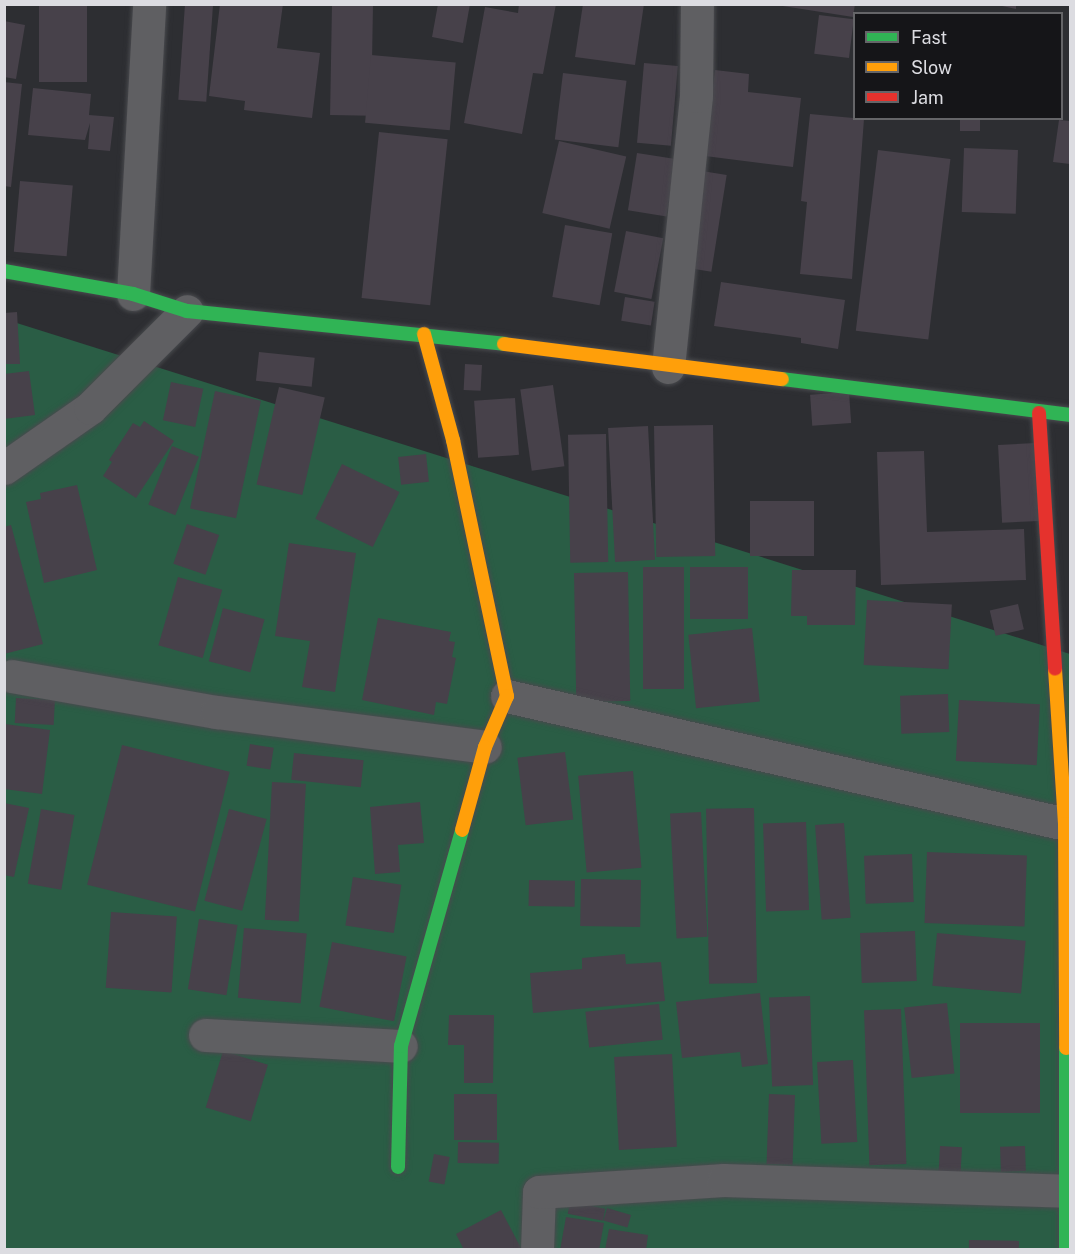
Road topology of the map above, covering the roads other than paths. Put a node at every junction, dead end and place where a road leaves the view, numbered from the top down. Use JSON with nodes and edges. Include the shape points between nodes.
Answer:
{"nodes":[{"id":1,"x":149,"y":4,"type":"edge"},
{"id":2,"x":697,"y":4,"type":"edge"},
{"id":3,"x":4,"y":271,"type":"edge"},
{"id":4,"x":133,"y":294,"type":"junction"},
{"id":5,"x":187,"y":311,"type":"junction"},
{"id":6,"x":424,"y":334,"type":"junction"},
{"id":7,"x":668,"y":367,"type":"junction"},
{"id":8,"x":1039,"y":413,"type":"junction"},
{"id":9,"x":1071,"y":415,"type":"edge"},
{"id":10,"x":4,"y":468,"type":"edge"},
{"id":11,"x":12,"y":676,"type":"dead end"},
{"id":12,"x":507,"y":696,"type":"junction"},
{"id":13,"x":485,"y":747,"type":"junction"},
{"id":14,"x":1068,"y":824,"type":"edge"},
{"id":15,"x":205,"y":1035,"type":"dead end"},
{"id":16,"x":401,"y":1046,"type":"junction"},
{"id":17,"x":398,"y":1167,"type":"dead end"},
{"id":18,"x":1065,"y":1191,"type":"junction"},
{"id":19,"x":537,"y":1250,"type":"edge"},
{"id":20,"x":1066,"y":1250,"type":"edge"}],
"edges":[{"from":1,"to":4,"type":"street"},
{"from":2,"to":7,"type":"street","via":[[696,96]]},
{"from":3,"to":4,"type":"street"},
{"from":4,"to":5,"type":"street"},
{"from":5,"to":6,"type":"street"},
{"from":5,"to":10,"type":"street","via":[[90,408]]},
{"from":6,"to":7,"type":"street"},
{"from":6,"to":12,"type":"street","via":[[453,440]]},
{"from":7,"to":8,"type":"street"},
{"from":8,"to":9,"type":"street"},
{"from":8,"to":14,"type":"street"},
{"from":11,"to":13,"type":"street","via":[[217,712]]},
{"from":12,"to":13,"type":"street"},
{"from":12,"to":14,"type":"street"},
{"from":13,"to":16,"type":"street"},
{"from":14,"to":18,"type":"street"},
{"from":15,"to":16,"type":"street"},
{"from":16,"to":17,"type":"street"},
{"from":18,"to":19,"type":"street","via":[[724,1180],[539,1192]]},
{"from":18,"to":20,"type":"street"}]}
